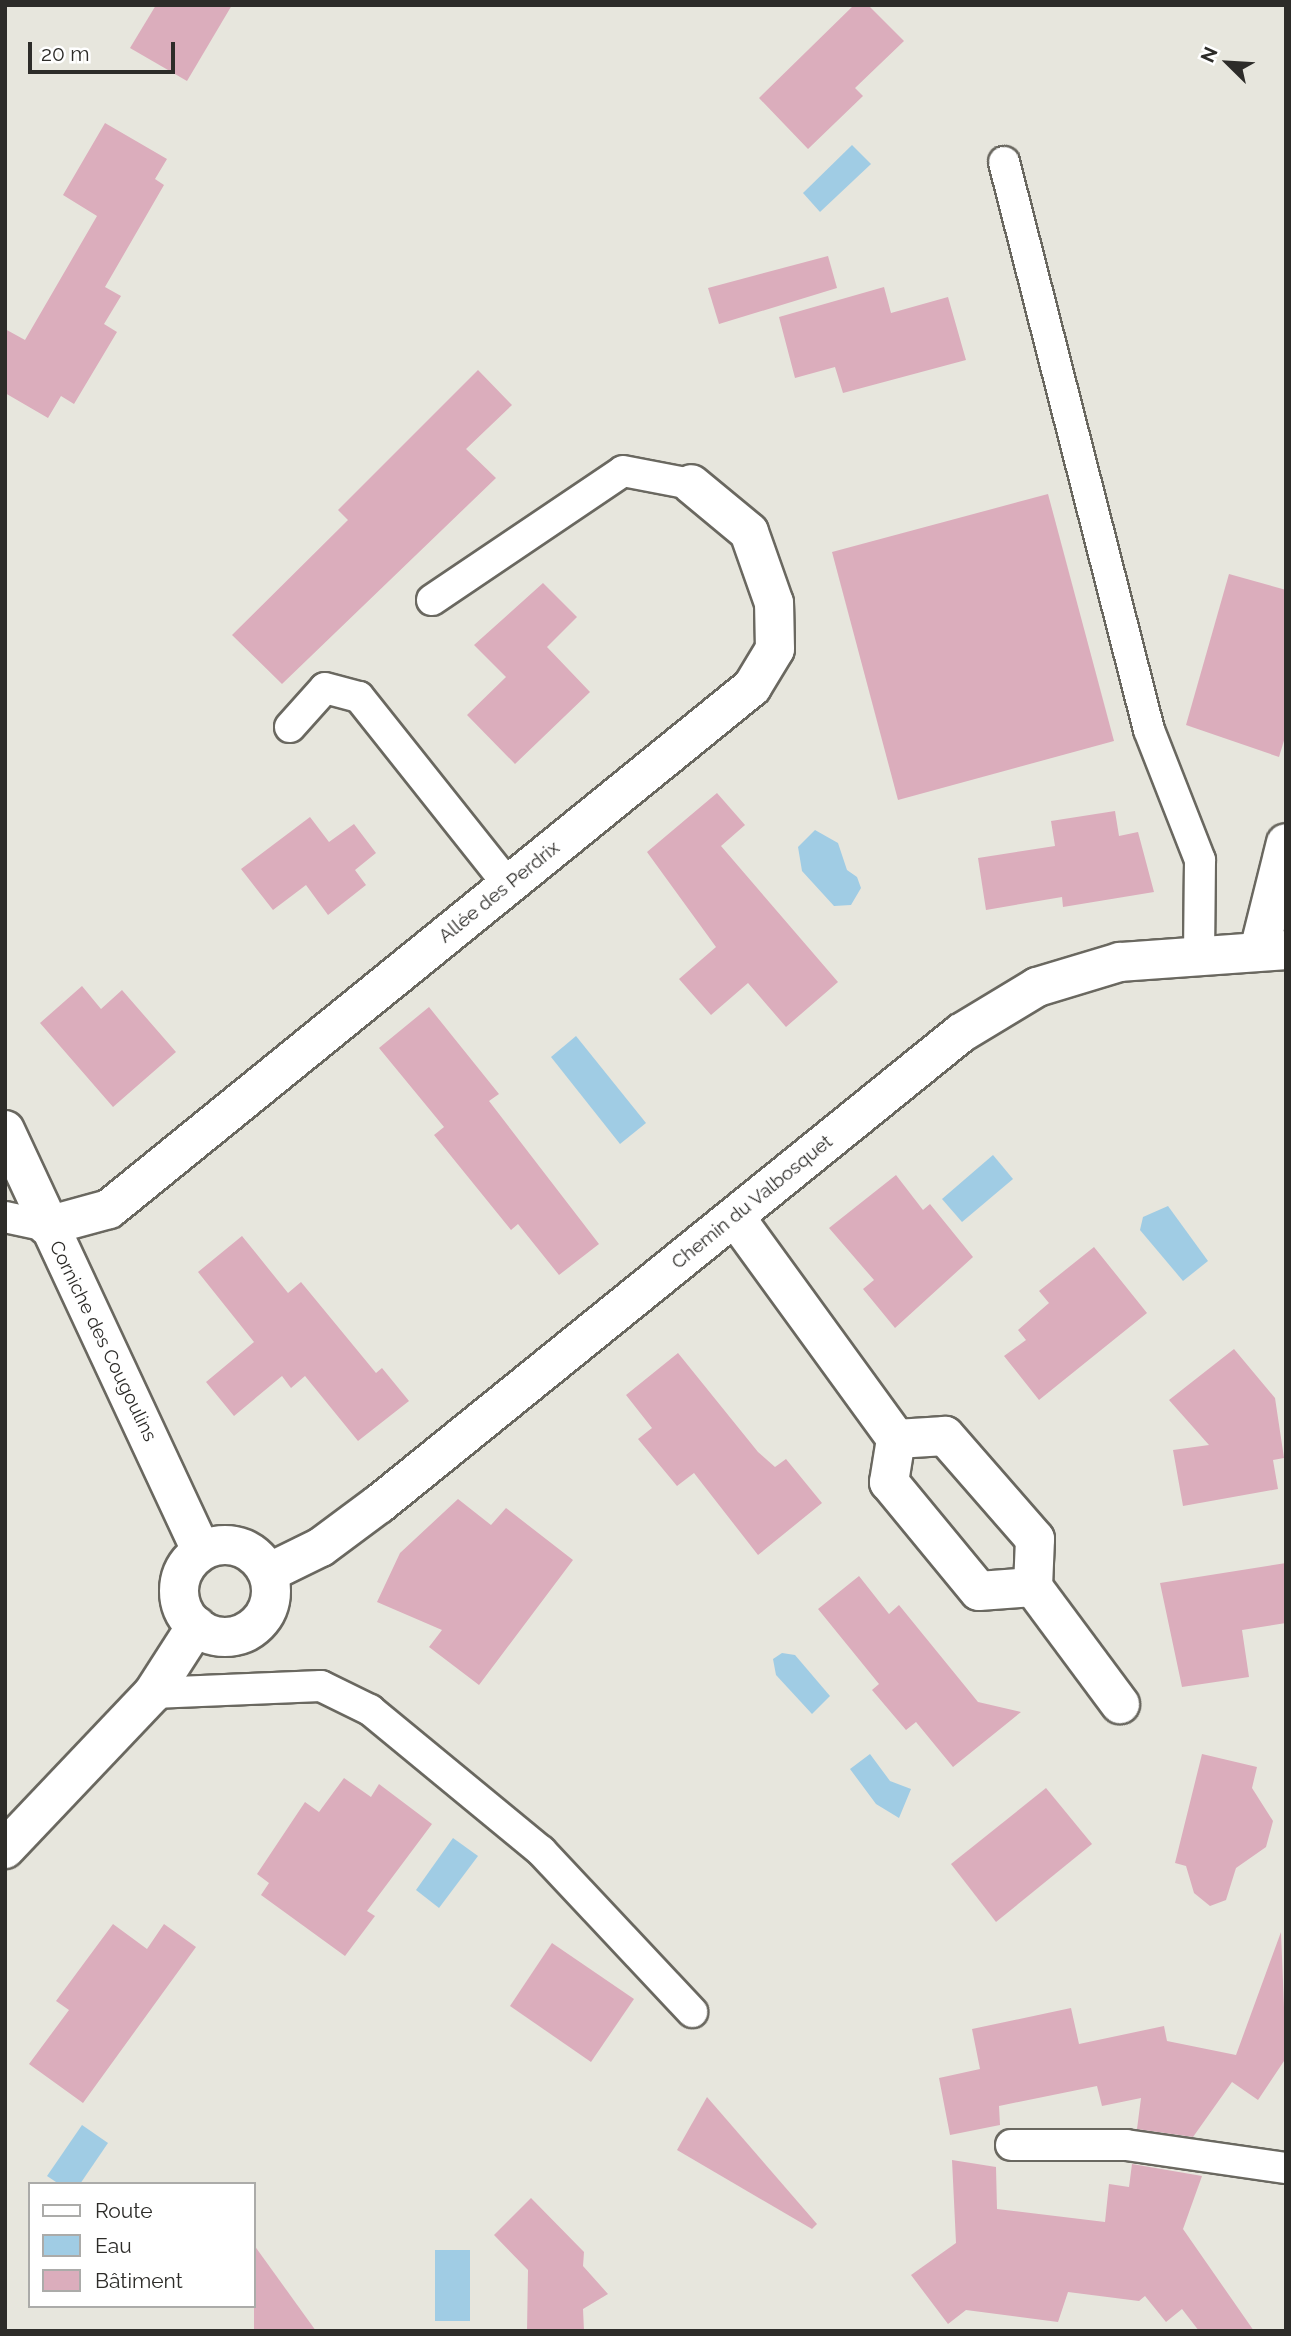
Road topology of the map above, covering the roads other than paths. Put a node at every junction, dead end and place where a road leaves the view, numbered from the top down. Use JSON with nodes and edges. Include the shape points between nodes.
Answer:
{"nodes":[{"id":1,"x":1004,"y":162,"type":"dead end"},
{"id":2,"x":691,"y":484,"type":"joint"},
{"id":3,"x":432,"y":600,"type":"dead end"},
{"id":4,"x":290,"y":727,"type":"dead end"},
{"id":5,"x":1286,"y":842,"type":"edge"},
{"id":6,"x":508,"y":884,"type":"junction"},
{"id":7,"x":1272,"y":950,"type":"edge"},
{"id":8,"x":1199,"y":958,"type":"junction"},
{"id":9,"x":5,"y":1130,"type":"edge"},
{"id":10,"x":5,"y":1217,"type":"edge"},
{"id":11,"x":735,"y":1217,"type":"junction"},
{"id":12,"x":47,"y":1226,"type":"junction"},
{"id":13,"x":896,"y":1439,"type":"junction"},
{"id":14,"x":201,"y":1551,"type":"junction"},
{"id":15,"x":268,"y":1573,"type":"junction"},
{"id":16,"x":1033,"y":1587,"type":"junction"},
{"id":17,"x":196,"y":1626,"type":"junction"},
{"id":18,"x":153,"y":1693,"type":"junction"},
{"id":19,"x":1120,"y":1704,"type":"dead end"},
{"id":20,"x":5,"y":1849,"type":"edge"},
{"id":21,"x":692,"y":2012,"type":"dead end"},
{"id":22,"x":1012,"y":2145,"type":"dead end"},
{"id":23,"x":1286,"y":2168,"type":"edge"}],
"edges":[{"from":1,"to":8,"type":"lane","via":[[1149,730],[1200,860]]},
{"from":2,"to":3,"type":"lane","via":[[623,471]]},
{"from":2,"to":6,"type":"street","name":"Allée des Perdrix","via":[[749,532],[774,603],[775,649],[752,687]]},
{"from":4,"to":6,"type":"lane","via":[[325,688],[359,697]]},
{"from":5,"to":7,"type":"street"},
{"from":6,"to":12,"type":"street","name":"Allée des Perdrix","via":[[109,1209]]},
{"from":7,"to":8,"type":"street","name":"Chemin du Valbosquet"},
{"from":8,"to":11,"type":"street","name":"Chemin du Valbosquet","via":[[1120,962],[1037,987],[961,1032]]},
{"from":9,"to":12,"type":"street","name":"Corniche des Cougoulins"},
{"from":10,"to":12,"type":"lane"},
{"from":11,"to":13,"type":"street"},
{"from":11,"to":15,"type":"street","name":"Chemin du Valbosquet","via":[[379,1504],[321,1547]]},
{"from":12,"to":14,"type":"street","name":"Corniche des Cougoulins"},
{"from":13,"to":16,"type":"street","via":[[945,1436],[1035,1539]]},
{"from":13,"to":16,"type":"street","via":[[889,1482],[979,1591]]},
{"from":14,"to":15,"type":"street","via":[[216,1545],[247,1550]]},
{"from":14,"to":17,"type":"street","via":[[179,1587]]},
{"from":15,"to":17,"type":"street","via":[[270,1604],[252,1628],[224,1637]]},
{"from":16,"to":19,"type":"street"},
{"from":17,"to":18,"type":"street"},
{"from":18,"to":20,"type":"street"},
{"from":18,"to":21,"type":"lane","via":[[321,1686],[370,1710],[541,1851]]},
{"from":22,"to":23,"type":"lane","via":[[1126,2145]]}]}
